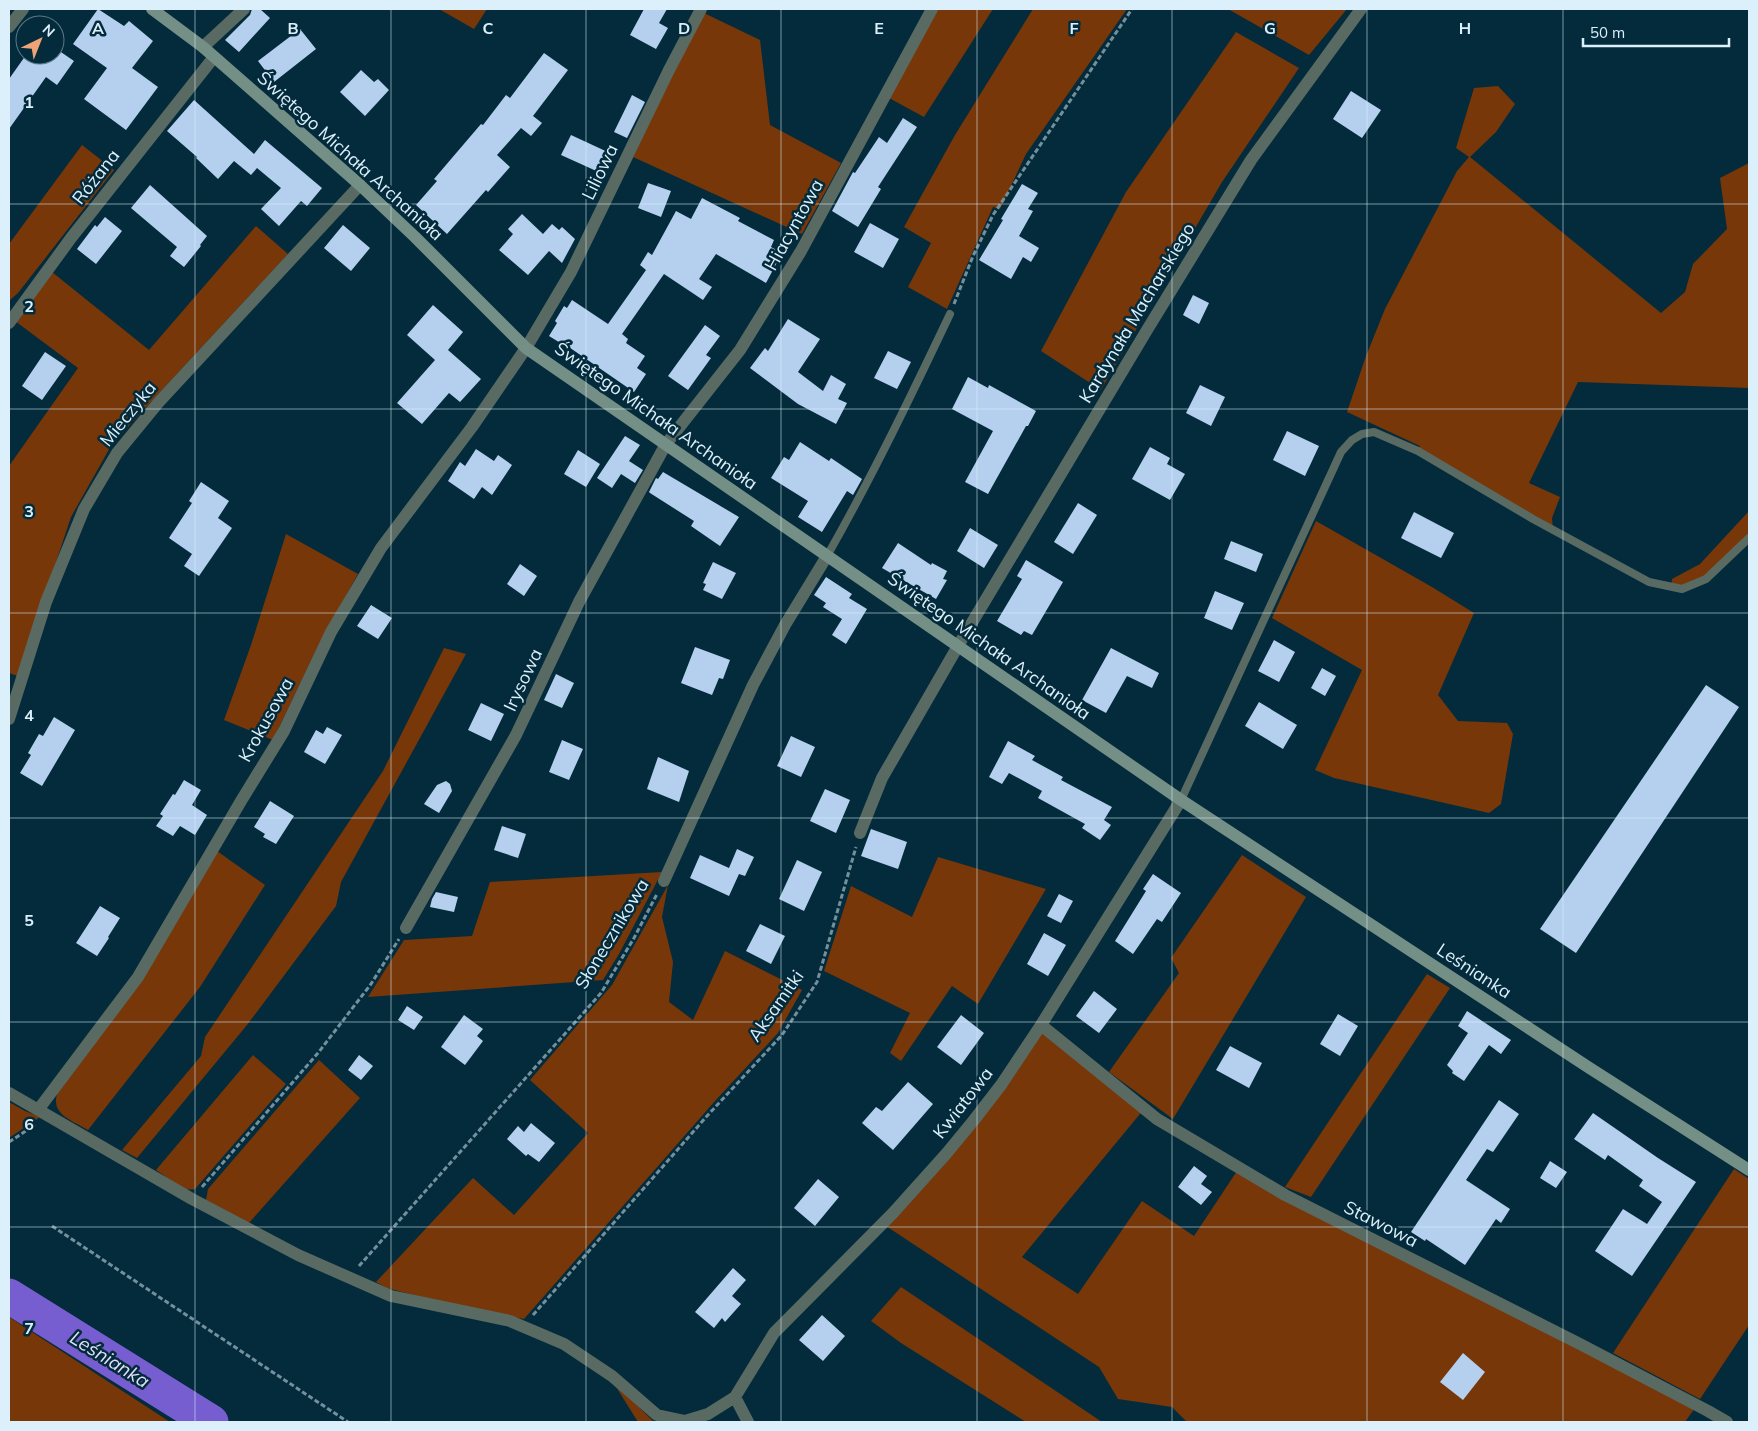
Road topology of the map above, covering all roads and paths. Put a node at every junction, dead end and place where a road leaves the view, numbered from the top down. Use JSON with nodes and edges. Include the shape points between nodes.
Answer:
{"nodes":[{"id":1,"x":23,"y":9,"type":"edge"},
{"id":2,"x":152,"y":9,"type":"edge"},
{"id":3,"x":244,"y":9,"type":"edge"},
{"id":4,"x":701,"y":9,"type":"edge"},
{"id":5,"x":932,"y":9,"type":"edge"},
{"id":6,"x":1132,"y":9,"type":"edge"},
{"id":7,"x":1362,"y":9,"type":"edge"},
{"id":8,"x":9,"y":27,"type":"edge"},
{"id":9,"x":203,"y":47,"type":"junction"},
{"id":10,"x":214,"y":57,"type":"junction"},
{"id":11,"x":360,"y":185,"type":"junction"},
{"id":12,"x":950,"y":314,"type":"joint"},
{"id":13,"x":9,"y":323,"type":"edge"},
{"id":14,"x":526,"y":348,"type":"junction"},
{"id":15,"x":666,"y":444,"type":"junction"},
{"id":16,"x":1749,"y":538,"type":"edge"},
{"id":17,"x":827,"y":556,"type":"junction"},
{"id":18,"x":958,"y":646,"type":"junction"},
{"id":19,"x":9,"y":719,"type":"edge"},
{"id":20,"x":1181,"y":800,"type":"junction"},
{"id":21,"x":860,"y":833,"type":"joint"},
{"id":22,"x":664,"y":881,"type":"joint"},
{"id":23,"x":406,"y":928,"type":"joint"},
{"id":24,"x":1040,"y":1025,"type":"junction"},
{"id":25,"x":9,"y":1093,"type":"edge"},
{"id":26,"x":43,"y":1113,"type":"junction"},
{"id":27,"x":9,"y":1142,"type":"edge"},
{"id":28,"x":1749,"y":1170,"type":"edge"},
{"id":29,"x":192,"y":1199,"type":"junction"},
{"id":30,"x":52,"y":1226,"type":"dead end"},
{"id":31,"x":348,"y":1278,"type":"junction"},
{"id":32,"x":522,"y":1327,"type":"junction"},
{"id":33,"x":735,"y":1397,"type":"junction"},
{"id":34,"x":348,"y":1422,"type":"edge"},
{"id":35,"x":748,"y":1422,"type":"edge"},
{"id":36,"x":1726,"y":1422,"type":"edge"}],
"edges":[{"from":1,"to":8,"type":"street"},
{"from":2,"to":9,"type":"street","name":"Świętego Michała Archanioła"},
{"from":3,"to":9,"type":"street"},
{"from":4,"to":14,"type":"street","name":"Liliowa","via":[[571,272]]},
{"from":5,"to":15,"type":"street","name":"Hiacyntowa","via":[[801,251],[740,350]]},
{"from":6,"to":12,"type":"path","via":[[993,215]]},
{"from":7,"to":18,"type":"street","name":"Kardynała Macharskiego","via":[[1251,160]]},
{"from":9,"to":10,"type":"street","name":"Świętego Michała Archanioła"},
{"from":10,"to":11,"type":"street","name":"Świętego Michała Archanioła"},
{"from":10,"to":13,"type":"street","name":"Różana","via":[[70,238]]},
{"from":11,"to":14,"type":"street","name":"Świętego Michała Archanioła"},
{"from":11,"to":19,"type":"street","name":"Mieczyka","via":[[158,403],[118,453],[84,509],[46,602]]},
{"from":12,"to":17,"type":"lane","via":[[894,432]]},
{"from":14,"to":15,"type":"street","name":"Świętego Michała Archanioła"},
{"from":14,"to":26,"type":"street","name":"Krokusowa","via":[[472,427],[381,548],[331,632],[284,731],[138,977]]},
{"from":15,"to":17,"type":"street","name":"Świętego Michała Archanioła"},
{"from":15,"to":23,"type":"street","name":"Irysowa","via":[[579,602],[516,735]]},
{"from":16,"to":20,"type":"lane","via":[[1706,579],[1682,589],[1649,582],[1418,451],[1374,432],[1362,434],[1341,452]]},
{"from":17,"to":18,"type":"street","name":"Świętego Michała Archanioła"},
{"from":17,"to":22,"type":"street","name":"Słonecznikowa","via":[[752,685]]},
{"from":18,"to":20,"type":"street","name":"Świętego Michała Archanioła"},
{"from":18,"to":21,"type":"street","via":[[882,778]]},
{"from":20,"to":24,"type":"street","name":"Kwiatowa"},
{"from":20,"to":28,"type":"street","name":"Leśnianka"},
{"from":21,"to":32,"type":"path","name":"Aksamitki","via":[[817,982],[782,1035]]},
{"from":22,"to":31,"type":"path","name":"Słonecznikowa","via":[[601,993]]},
{"from":23,"to":29,"type":"path","via":[[371,984],[318,1053]]},
{"from":24,"to":33,"type":"street","name":"Kwiatowa","via":[[1001,1085],[946,1154],[893,1213],[774,1333]]},
{"from":24,"to":36,"type":"street","name":"Stawowa","via":[[1157,1119],[1285,1195],[1580,1344]]},
{"from":25,"to":26,"type":"street"},
{"from":26,"to":27,"type":"path"},
{"from":26,"to":29,"type":"street"},
{"from":29,"to":31,"type":"street"},
{"from":30,"to":34,"type":"path"},
{"from":31,"to":32,"type":"street","via":[[391,1296],[510,1321]]},
{"from":32,"to":33,"type":"street","via":[[564,1344],[612,1376],[657,1415],[685,1421],[708,1414]]},
{"from":33,"to":35,"type":"street"}]}
